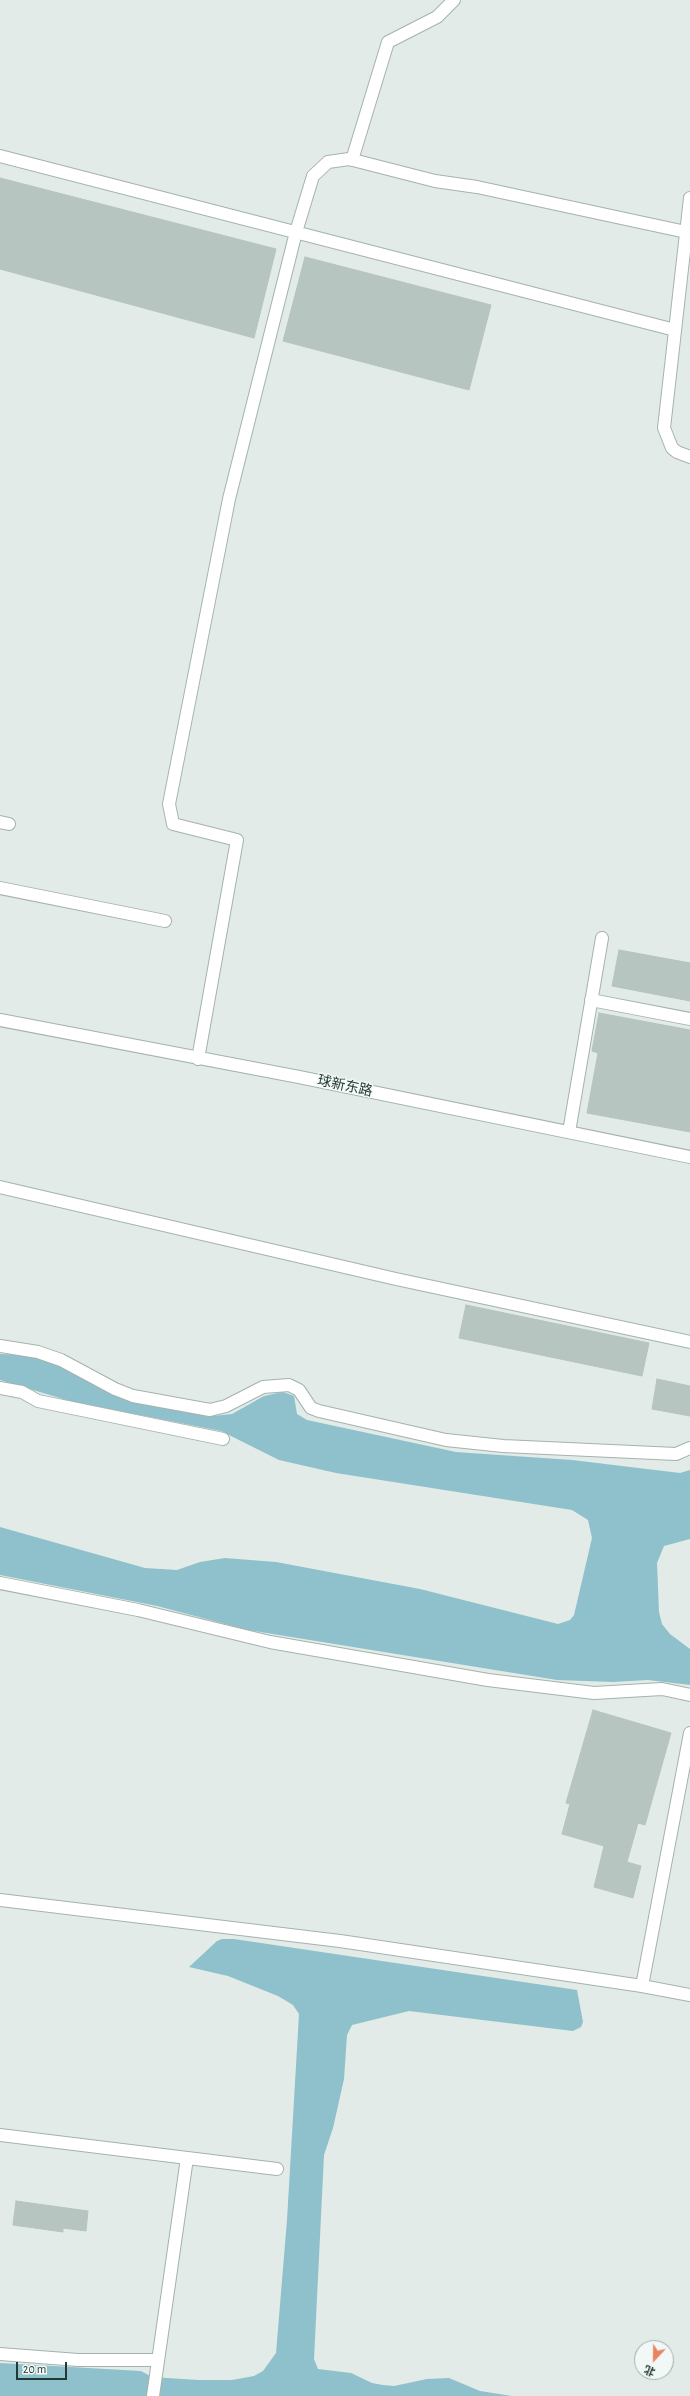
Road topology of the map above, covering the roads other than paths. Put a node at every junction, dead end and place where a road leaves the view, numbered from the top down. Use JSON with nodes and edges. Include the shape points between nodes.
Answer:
{"nodes":[{"id":1,"x":454,"y":0,"type":"edge"},
{"id":2,"x":0,"y":156,"type":"edge"},
{"id":3,"x":352,"y":160,"type":"junction"},
{"id":4,"x":690,"y":198,"type":"edge"},
{"id":5,"x":296,"y":232,"type":"junction"},
{"id":6,"x":686,"y":232,"type":"junction"},
{"id":7,"x":675,"y":330,"type":"junction"},
{"id":8,"x":690,"y":457,"type":"edge"},
{"id":9,"x":0,"y":888,"type":"edge"},
{"id":10,"x":165,"y":921,"type":"dead end"},
{"id":11,"x":602,"y":938,"type":"dead end"},
{"id":12,"x":591,"y":1000,"type":"junction"},
{"id":13,"x":690,"y":1019,"type":"edge"},
{"id":14,"x":0,"y":1020,"type":"edge"},
{"id":15,"x":198,"y":1059,"type":"junction"},
{"id":16,"x":569,"y":1132,"type":"junction"},
{"id":17,"x":690,"y":1156,"type":"edge"},
{"id":18,"x":0,"y":1187,"type":"edge"},
{"id":19,"x":690,"y":1342,"type":"edge"},
{"id":20,"x":0,"y":1346,"type":"edge"},
{"id":21,"x":0,"y":1388,"type":"edge"},
{"id":22,"x":223,"y":1439,"type":"dead end"},
{"id":23,"x":690,"y":1448,"type":"edge"},
{"id":24,"x":0,"y":1583,"type":"edge"},
{"id":25,"x":690,"y":1695,"type":"edge"},
{"id":26,"x":690,"y":1733,"type":"edge"},
{"id":27,"x":0,"y":1900,"type":"edge"},
{"id":28,"x":642,"y":1986,"type":"junction"},
{"id":29,"x":690,"y":1995,"type":"edge"},
{"id":30,"x":0,"y":2134,"type":"edge"},
{"id":31,"x":187,"y":2158,"type":"junction"},
{"id":32,"x":277,"y":2169,"type":"dead end"},
{"id":33,"x":0,"y":2354,"type":"edge"},
{"id":34,"x":158,"y":2360,"type":"junction"},
{"id":35,"x":152,"y":2396,"type":"edge"}],
"edges":[{"from":1,"to":3,"type":"street","via":[[437,17],[388,42]]},
{"from":2,"to":5,"type":"street"},
{"from":3,"to":5,"type":"street","via":[[328,162],[317,170]]},
{"from":3,"to":6,"type":"street","via":[[435,181]]},
{"from":4,"to":6,"type":"street"},
{"from":5,"to":7,"type":"street"},
{"from":5,"to":15,"type":"street","via":[[229,499],[169,804],[173,824],[236,840]]},
{"from":6,"to":7,"type":"street"},
{"from":7,"to":8,"type":"street","via":[[664,428],[672,448],[683,456]]},
{"from":9,"to":10,"type":"street"},
{"from":11,"to":12,"type":"street"},
{"from":12,"to":13,"type":"street"},
{"from":12,"to":16,"type":"street"},
{"from":14,"to":15,"type":"street","name":"球新东路"},
{"from":15,"to":16,"type":"street","name":"球新东路"},
{"from":16,"to":17,"type":"street","name":"球新东路"},
{"from":18,"to":19,"type":"street","via":[[396,1279]]},
{"from":20,"to":23,"type":"street","via":[[38,1352],[61,1360],[133,1396],[210,1410],[226,1406],[263,1387],[289,1385],[299,1390],[311,1408],[319,1411],[446,1440],[503,1446],[676,1454]]},
{"from":21,"to":22,"type":"street","via":[[22,1392],[38,1401]]},
{"from":24,"to":25,"type":"street","via":[[138,1610],[270,1642],[488,1680],[594,1693],[662,1689]]},
{"from":26,"to":28,"type":"street"},
{"from":27,"to":28,"type":"street","via":[[340,1941]]},
{"from":28,"to":29,"type":"street"},
{"from":30,"to":31,"type":"street"},
{"from":31,"to":32,"type":"street"},
{"from":31,"to":34,"type":"street"},
{"from":33,"to":34,"type":"street","via":[[78,2360]]},
{"from":34,"to":35,"type":"street"}]}
